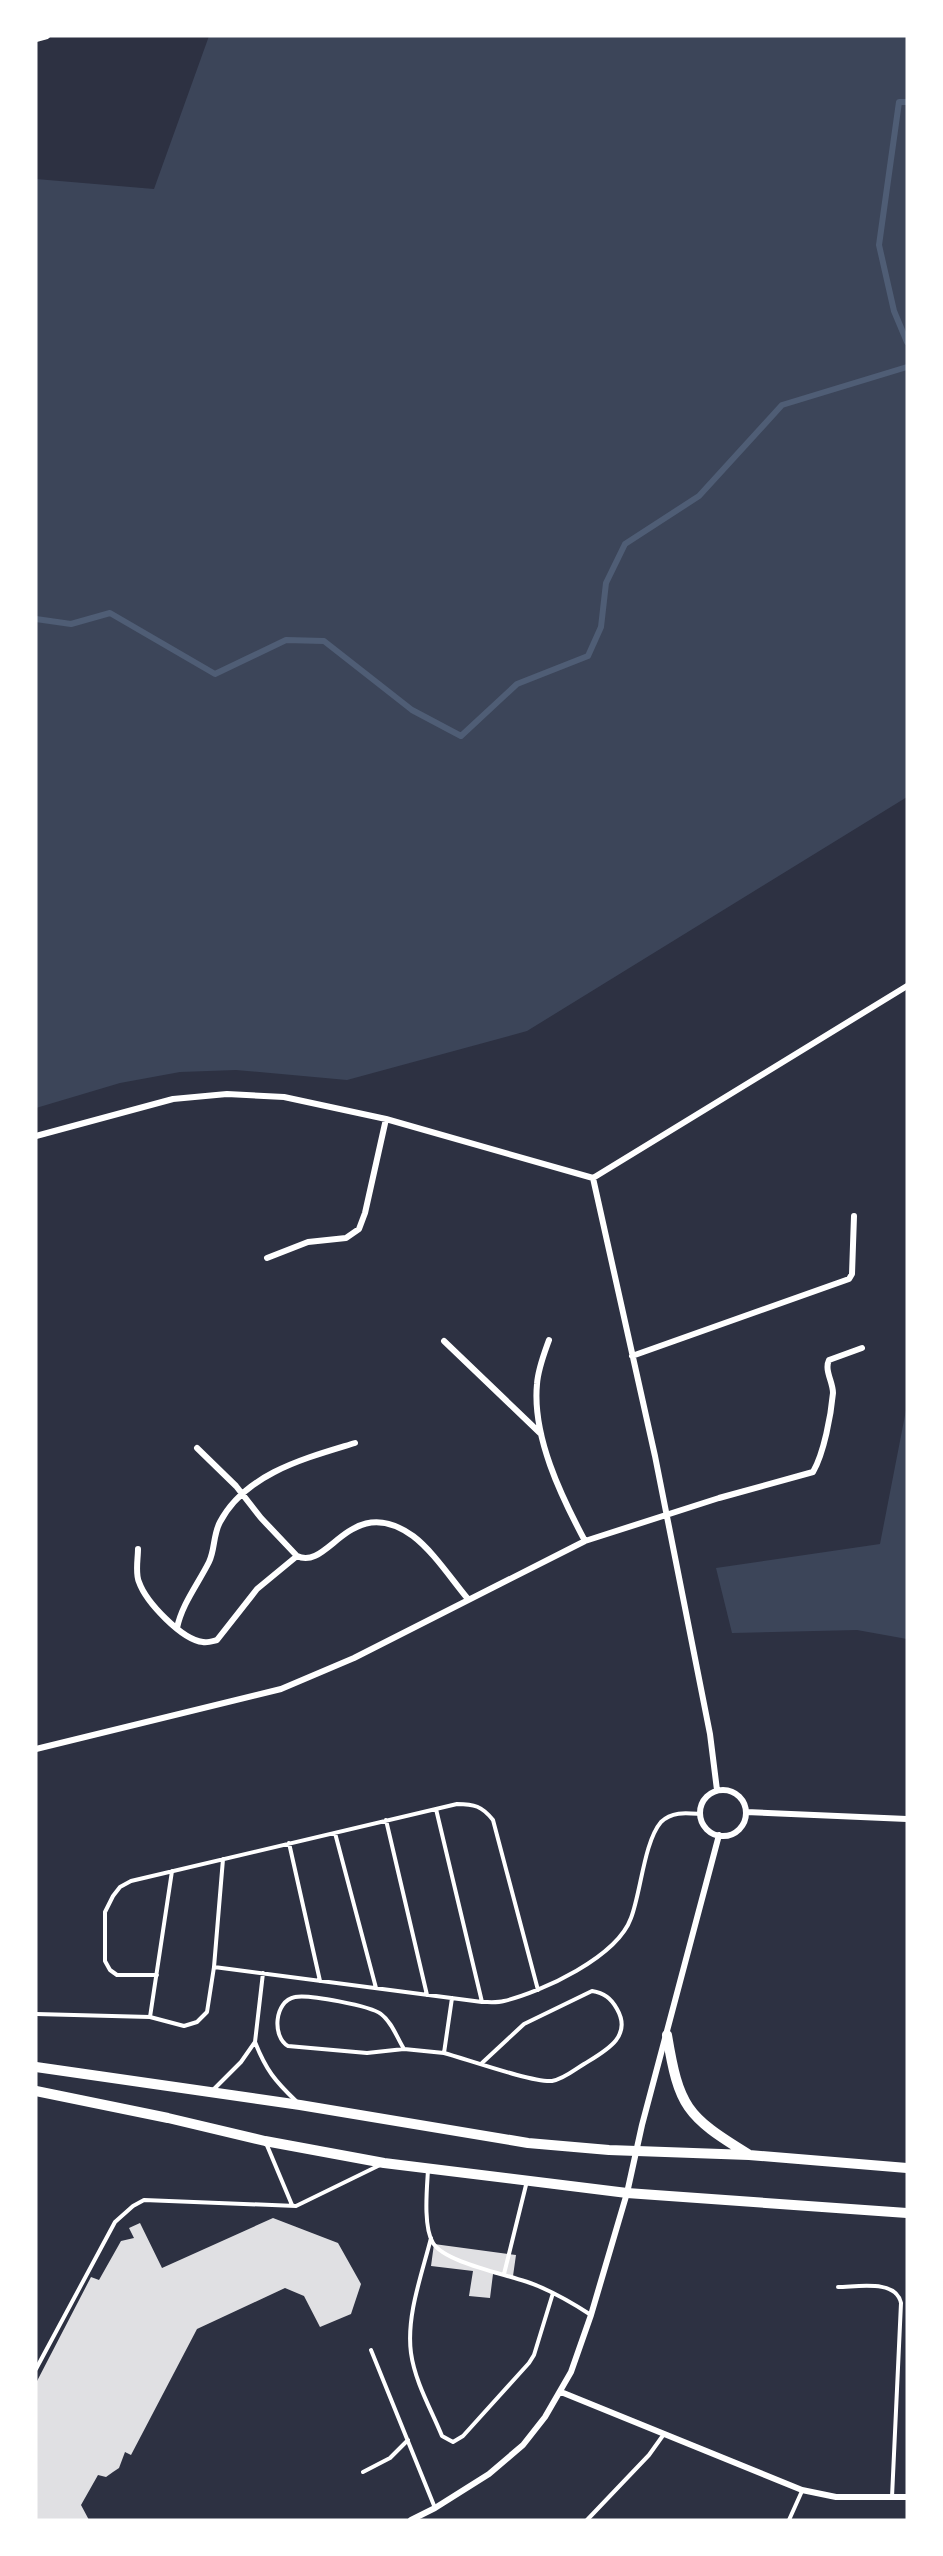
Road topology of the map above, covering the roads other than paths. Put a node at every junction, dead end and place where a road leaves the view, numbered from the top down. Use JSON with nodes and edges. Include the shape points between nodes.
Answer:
{"nodes":[{"id":1,"x":46,"y":36,"type":"edge"},
{"id":2,"x":36,"y":39,"type":"edge"},
{"id":3,"x":907,"y":986,"type":"edge"},
{"id":4,"x":386,"y":1119,"type":"junction"},
{"id":5,"x":36,"y":1136,"type":"edge"},
{"id":6,"x":593,"y":1178,"type":"junction"},
{"id":7,"x":854,"y":1216,"type":"dead end"},
{"id":8,"x":267,"y":1258,"type":"dead end"},
{"id":9,"x":549,"y":1340,"type":"dead end"},
{"id":10,"x":444,"y":1341,"type":"dead end"},
{"id":11,"x":862,"y":1348,"type":"dead end"},
{"id":12,"x":632,"y":1356,"type":"junction"},
{"id":13,"x":543,"y":1435,"type":"junction"},
{"id":14,"x":355,"y":1443,"type":"dead end"},
{"id":15,"x":198,"y":1448,"type":"dead end"},
{"id":16,"x":242,"y":1494,"type":"junction"},
{"id":17,"x":666,"y":1515,"type":"junction"},
{"id":18,"x":585,"y":1540,"type":"junction"},
{"id":19,"x":138,"y":1549,"type":"dead end"},
{"id":20,"x":297,"y":1556,"type":"junction"},
{"id":21,"x":468,"y":1599,"type":"junction"},
{"id":22,"x":177,"y":1628,"type":"junction"},
{"id":23,"x":36,"y":1749,"type":"edge"},
{"id":24,"x":717,"y":1790,"type":"junction"},
{"id":25,"x":436,"y":1809,"type":"junction"},
{"id":26,"x":746,"y":1812,"type":"junction"},
{"id":27,"x":700,"y":1814,"type":"junction"},
{"id":28,"x":907,"y":1819,"type":"edge"},
{"id":29,"x":386,"y":1821,"type":"junction"},
{"id":30,"x":335,"y":1832,"type":"junction"},
{"id":31,"x":718,"y":1835,"type":"junction"},
{"id":32,"x":289,"y":1844,"type":"junction"},
{"id":33,"x":223,"y":1859,"type":"junction"},
{"id":34,"x":172,"y":1871,"type":"junction"},
{"id":35,"x":214,"y":1967,"type":"junction"},
{"id":36,"x":263,"y":1973,"type":"junction"},
{"id":37,"x":157,"y":1975,"type":"junction"},
{"id":38,"x":320,"y":1981,"type":"junction"},
{"id":39,"x":376,"y":1988,"type":"junction"},
{"id":40,"x":538,"y":1990,"type":"junction"},
{"id":41,"x":427,"y":1995,"type":"junction"},
{"id":42,"x":452,"y":1998,"type":"junction"},
{"id":43,"x":482,"y":2002,"type":"junction"},
{"id":44,"x":36,"y":2014,"type":"edge"},
{"id":45,"x":150,"y":2018,"type":"junction"},
{"id":46,"x":667,"y":2035,"type":"junction"},
{"id":47,"x":255,"y":2042,"type":"junction"},
{"id":48,"x":404,"y":2049,"type":"junction"},
{"id":49,"x":444,"y":2053,"type":"junction"},
{"id":50,"x":482,"y":2063,"type":"junction"},
{"id":51,"x":36,"y":2067,"type":"edge"},
{"id":52,"x":36,"y":2091,"type":"edge"},
{"id":53,"x":211,"y":2091,"type":"junction"},
{"id":54,"x":300,"y":2105,"type":"junction"},
{"id":55,"x":265,"y":2141,"type":"junction"},
{"id":56,"x":636,"y":2151,"type":"junction"},
{"id":57,"x":749,"y":2155,"type":"junction"},
{"id":58,"x":384,"y":2163,"type":"junction"},
{"id":59,"x":907,"y":2168,"type":"edge"},
{"id":60,"x":428,"y":2169,"type":"junction"},
{"id":61,"x":527,"y":2181,"type":"junction"},
{"id":62,"x":627,"y":2193,"type":"junction"},
{"id":63,"x":295,"y":2206,"type":"junction"},
{"id":64,"x":907,"y":2213,"type":"edge"},
{"id":65,"x":431,"y":2238,"type":"junction"},
{"id":66,"x":504,"y":2274,"type":"junction"},
{"id":67,"x":838,"y":2287,"type":"dead end"},
{"id":68,"x":552,"y":2293,"type":"junction"},
{"id":69,"x":591,"y":2315,"type":"junction"},
{"id":70,"x":371,"y":2350,"type":"dead end"},
{"id":71,"x":36,"y":2369,"type":"edge"},
{"id":72,"x":561,"y":2392,"type":"junction"},
{"id":73,"x":664,"y":2434,"type":"junction"},
{"id":74,"x":408,"y":2440,"type":"junction"},
{"id":75,"x":363,"y":2472,"type":"dead end"},
{"id":76,"x":802,"y":2490,"type":"junction"},
{"id":77,"x":892,"y":2498,"type":"junction"},
{"id":78,"x":907,"y":2498,"type":"edge"},
{"id":79,"x":435,"y":2508,"type":"junction"},
{"id":80,"x":411,"y":2520,"type":"edge"},
{"id":81,"x":587,"y":2520,"type":"edge"},
{"id":82,"x":789,"y":2520,"type":"edge"}],
"edges":[{"from":1,"to":2,"type":"street"},
{"from":3,"to":6,"type":"street"},
{"from":4,"to":5,"type":"street","via":[[284,1097],[227,1094],[173,1099]]},
{"from":4,"to":6,"type":"street"},
{"from":4,"to":8,"type":"street","via":[[359,1229],[346,1238],[308,1242]]},
{"from":6,"to":12,"type":"street"},
{"from":7,"to":12,"type":"street","via":[[849,1279]]},
{"from":9,"to":13,"type":"street","via":[[537,1382],[537,1414]]},
{"from":10,"to":13,"type":"street"},
{"from":11,"to":17,"type":"street","via":[[829,1360],[827,1365],[833,1390],[829,1420],[813,1472]]},
{"from":12,"to":17,"type":"street"},
{"from":13,"to":18,"type":"street","via":[[558,1489]]},
{"from":14,"to":16,"type":"street","via":[[294,1463]]},
{"from":15,"to":16,"type":"street"},
{"from":16,"to":20,"type":"street"},
{"from":16,"to":22,"type":"street","via":[[218,1525],[211,1559],[186,1602]]},
{"from":17,"to":18,"type":"street"},
{"from":17,"to":24,"type":"street","via":[[710,1734]]},
{"from":18,"to":21,"type":"street"},
{"from":19,"to":22,"type":"street","via":[[138,1580],[149,1601]]},
{"from":20,"to":21,"type":"street","via":[[315,1557],[364,1523],[388,1523],[413,1536]]},
{"from":20,"to":22,"type":"street","via":[[257,1589],[217,1640],[204,1643]]},
{"from":21,"to":23,"type":"street","via":[[354,1658],[281,1689]]},
{"from":24,"to":26,"type":"street","via":[[737,1794]]},
{"from":24,"to":27,"type":"street","via":[[702,1803]]},
{"from":25,"to":29,"type":"lane"},
{"from":25,"to":40,"type":"lane","via":[[473,1804],[493,1820]]},
{"from":25,"to":43,"type":"lane"},
{"from":26,"to":28,"type":"street"},
{"from":26,"to":31,"type":"street","via":[[738,1830]]},
{"from":27,"to":31,"type":"street","via":[[709,1831]]},
{"from":27,"to":40,"type":"lane","via":[[678,1813],[662,1822],[653,1836],[631,1920],[618,1940],[603,1955]]},
{"from":29,"to":30,"type":"lane"},
{"from":29,"to":41,"type":"lane"},
{"from":30,"to":32,"type":"lane"},
{"from":30,"to":39,"type":"lane"},
{"from":31,"to":46,"type":"street"},
{"from":32,"to":33,"type":"lane"},
{"from":32,"to":38,"type":"lane"},
{"from":33,"to":34,"type":"lane"},
{"from":33,"to":35,"type":"lane"},
{"from":34,"to":37,"type":"lane"},
{"from":34,"to":37,"type":"lane","via":[[120,1887],[105,1912],[105,1961],[110,1970],[117,1975]]},
{"from":35,"to":36,"type":"lane"},
{"from":35,"to":45,"type":"lane","via":[[207,2012],[198,2022],[184,2026]]},
{"from":36,"to":38,"type":"lane"},
{"from":36,"to":47,"type":"lane"},
{"from":37,"to":45,"type":"lane"},
{"from":38,"to":39,"type":"lane"},
{"from":39,"to":41,"type":"lane"},
{"from":40,"to":43,"type":"lane","via":[[502,2002]]},
{"from":41,"to":42,"type":"lane"},
{"from":42,"to":43,"type":"lane"},
{"from":42,"to":49,"type":"lane"},
{"from":44,"to":45,"type":"lane"},
{"from":46,"to":56,"type":"street"},
{"from":46,"to":57,"type":"street","via":[[676,2079],[689,2110],[711,2131]]},
{"from":47,"to":53,"type":"lane"},
{"from":47,"to":54,"type":"lane","via":[[273,2079]]},
{"from":48,"to":48,"type":"lane","via":[[368,2053],[288,2046],[278,2036],[279,2011],[295,1997],[372,2009],[387,2020]]},
{"from":48,"to":49,"type":"lane"},
{"from":49,"to":50,"type":"lane"},
{"from":50,"to":50,"type":"lane","via":[[524,2024],[592,1991],[612,1999],[620,2014],[622,2027],[611,2047],[560,2079],[534,2079]]},
{"from":51,"to":53,"type":"street"},
{"from":52,"to":55,"type":"street"},
{"from":53,"to":54,"type":"street"},
{"from":54,"to":56,"type":"street","via":[[528,2143]]},
{"from":55,"to":58,"type":"street"},
{"from":55,"to":63,"type":"lane"},
{"from":56,"to":57,"type":"street"},
{"from":56,"to":62,"type":"street"},
{"from":57,"to":59,"type":"street"},
{"from":58,"to":60,"type":"street"},
{"from":58,"to":63,"type":"lane"},
{"from":60,"to":61,"type":"street"},
{"from":60,"to":65,"type":"lane"},
{"from":61,"to":62,"type":"street"},
{"from":61,"to":66,"type":"lane"},
{"from":62,"to":64,"type":"street"},
{"from":62,"to":69,"type":"street"},
{"from":63,"to":71,"type":"lane","via":[[144,2200],[138,2203],[115,2222]]},
{"from":65,"to":66,"type":"lane","via":[[441,2252],[454,2259]]},
{"from":65,"to":68,"type":"lane","via":[[412,2316],[411,2353],[417,2379],[442,2436],[448,2440],[453,2442],[463,2436],[529,2363]]},
{"from":66,"to":68,"type":"lane"},
{"from":67,"to":77,"type":"lane","via":[[881,2287],[899,2295]]},
{"from":68,"to":69,"type":"lane"},
{"from":69,"to":72,"type":"street"},
{"from":70,"to":74,"type":"lane"},
{"from":72,"to":73,"type":"street"},
{"from":72,"to":79,"type":"street","via":[[523,2445],[489,2474]]},
{"from":73,"to":76,"type":"street"},
{"from":73,"to":81,"type":"lane"},
{"from":74,"to":75,"type":"lane","via":[[390,2458]]},
{"from":74,"to":79,"type":"lane"},
{"from":76,"to":77,"type":"street","via":[[836,2497]]},
{"from":76,"to":82,"type":"lane"},
{"from":77,"to":78,"type":"street"},
{"from":79,"to":80,"type":"street"}]}
